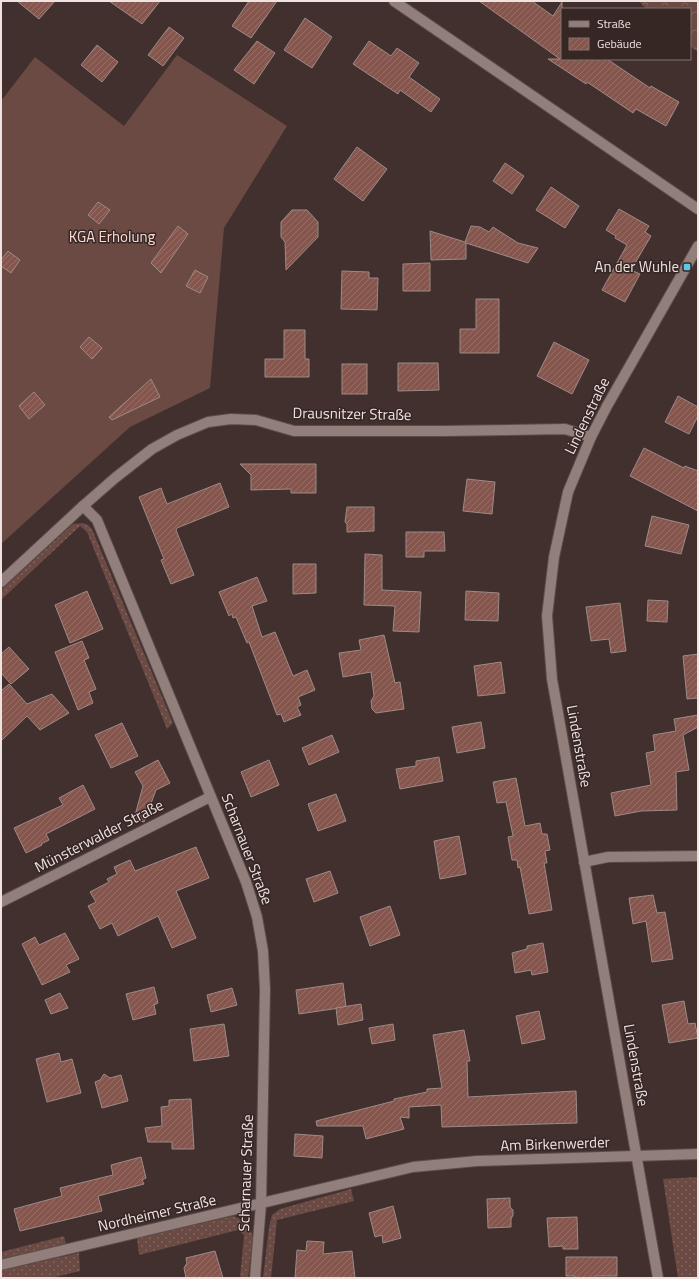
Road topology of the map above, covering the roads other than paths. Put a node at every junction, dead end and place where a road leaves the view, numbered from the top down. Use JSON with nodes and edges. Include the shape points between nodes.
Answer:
{"nodes":[{"id":1,"x":394,"y":1,"type":"edge"},
{"id":2,"x":698,"y":208,"type":"edge"},
{"id":3,"x":698,"y":246,"type":"edge"},
{"id":4,"x":591,"y":437,"type":"junction"},
{"id":5,"x":83,"y":506,"type":"junction"},
{"id":6,"x":1,"y":582,"type":"edge"},
{"id":7,"x":210,"y":797,"type":"junction"},
{"id":8,"x":698,"y":856,"type":"edge"},
{"id":9,"x":584,"y":862,"type":"junction"},
{"id":10,"x":1,"y":902,"type":"edge"},
{"id":11,"x":698,"y":1154,"type":"edge"},
{"id":12,"x":637,"y":1157,"type":"junction"},
{"id":13,"x":412,"y":1167,"type":"joint"},
{"id":14,"x":261,"y":1204,"type":"junction"},
{"id":15,"x":1,"y":1265,"type":"edge"},
{"id":16,"x":255,"y":1278,"type":"edge"},
{"id":17,"x":658,"y":1278,"type":"edge"}],
"edges":[{"from":1,"to":2,"type":"street"},
{"from":3,"to":4,"type":"street","name":"Lindenstraße","via":[[606,406]]},
{"from":4,"to":5,"type":"street","name":"Drausnitzer Straße","via":[[566,429],[294,431],[256,420],[231,419],[208,422],[177,434],[152,449]]},
{"from":4,"to":9,"type":"street","name":"Lindenstraße","via":[[568,492],[554,557],[547,616],[552,679]]},
{"from":5,"to":6,"type":"street","name":"Drausnitzer Straße"},
{"from":5,"to":7,"type":"street","name":"Scharnauer Straße","via":[[97,520]]},
{"from":7,"to":10,"type":"street","name":"Münsterwalder Straße"},
{"from":7,"to":14,"type":"street","name":"Scharnauer Straße","via":[[246,882],[257,917],[263,951],[265,989]]},
{"from":8,"to":9,"type":"street","via":[[608,857]]},
{"from":9,"to":12,"type":"street","name":"Lindenstraße"},
{"from":11,"to":12,"type":"street","name":"Am Birkenwerder"},
{"from":12,"to":13,"type":"street","name":"Am Birkenwerder","via":[[477,1161]]},
{"from":12,"to":17,"type":"street","name":"Lindenstraße"},
{"from":13,"to":14,"type":"street","name":"Nordheimer Straße"},
{"from":14,"to":15,"type":"street","name":"Nordheimer Straße"},
{"from":14,"to":16,"type":"street","name":"Scharnauer Straße"}]}
